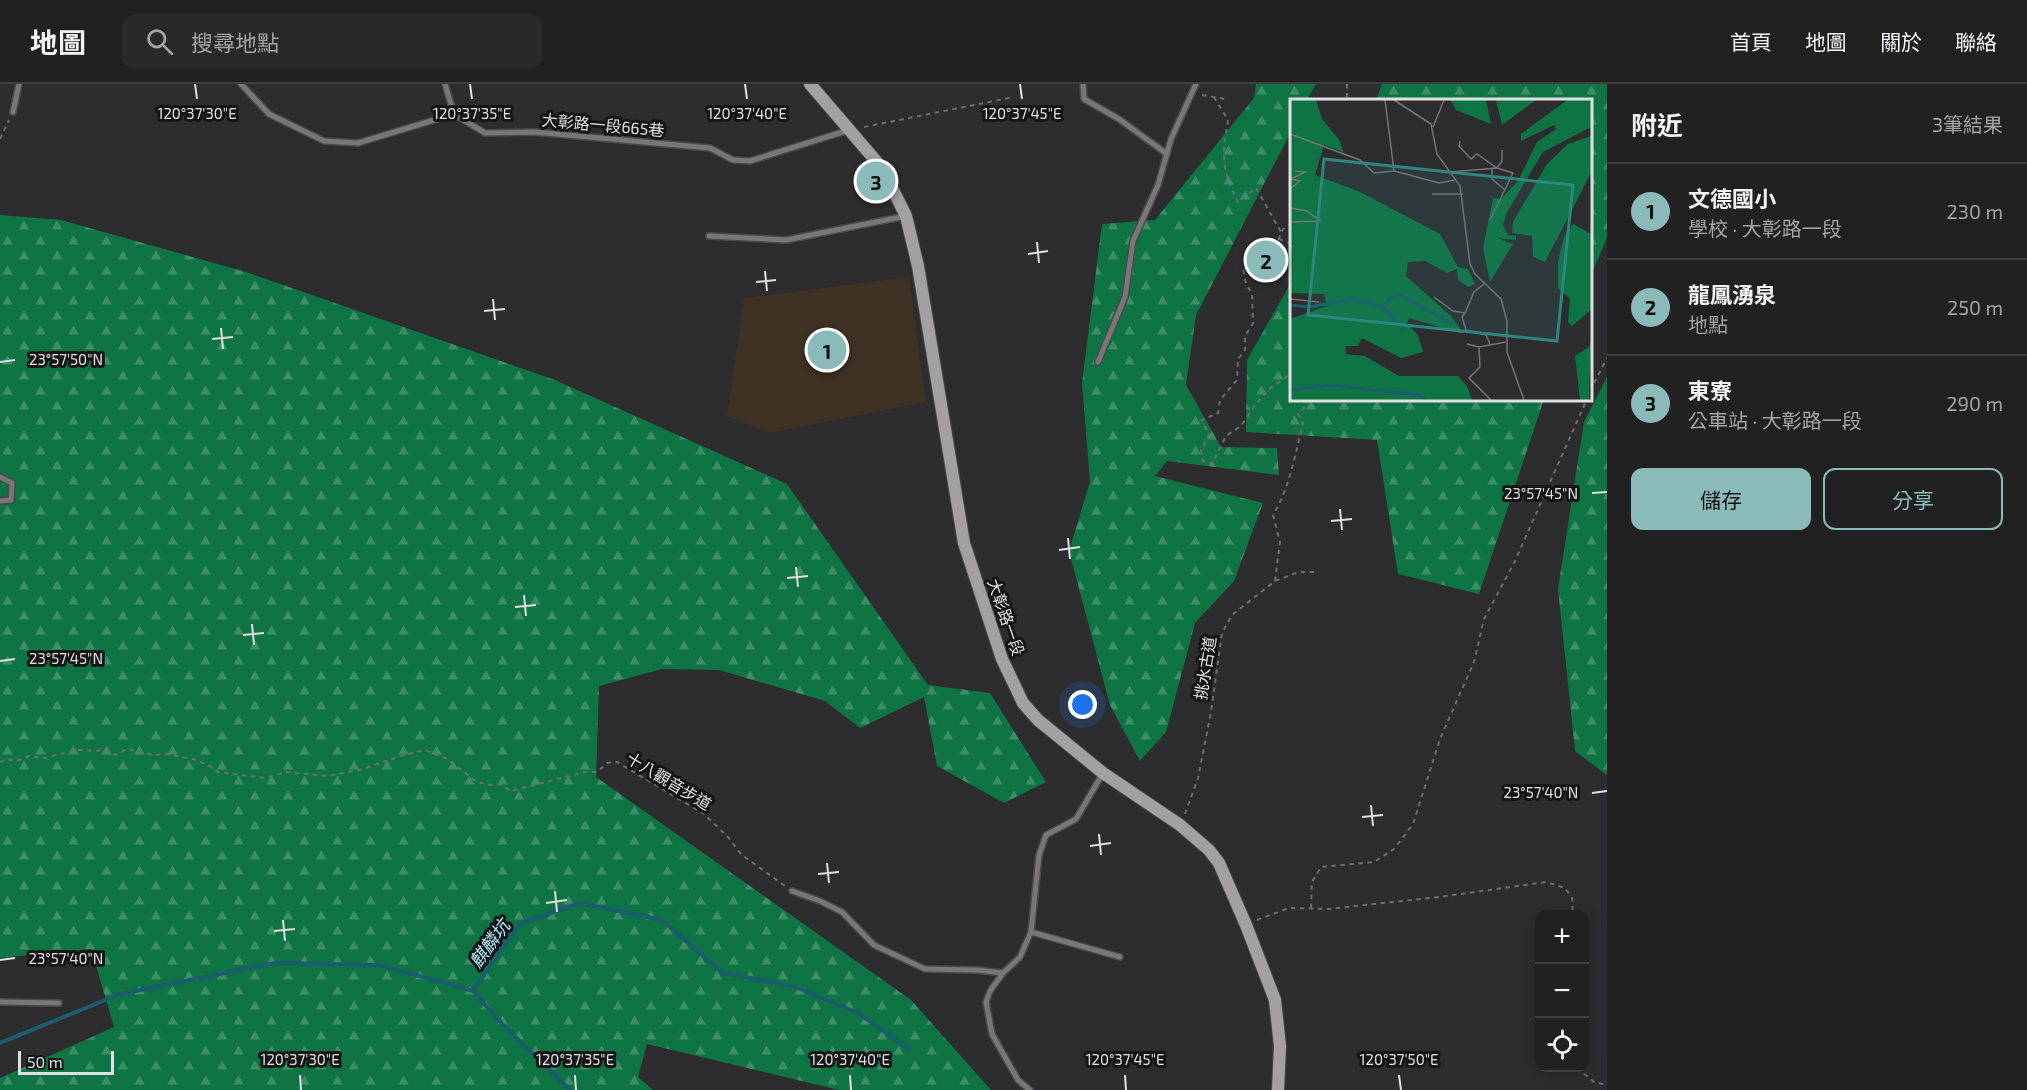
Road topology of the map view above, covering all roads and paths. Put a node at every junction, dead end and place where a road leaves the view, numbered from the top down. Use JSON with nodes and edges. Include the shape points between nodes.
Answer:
{"nodes":[{"id":1,"x":19,"y":84,"type":"edge"},
{"id":2,"x":241,"y":84,"type":"edge"},
{"id":3,"x":445,"y":84,"type":"edge"},
{"id":4,"x":1083,"y":84,"type":"edge"},
{"id":5,"x":1196,"y":84,"type":"edge"},
{"id":6,"x":813,"y":85,"type":"edge"},
{"id":7,"x":1192,"y":93,"type":"junction"},
{"id":8,"x":1014,"y":97,"type":"dead end"},
{"id":9,"x":1214,"y":97,"type":"junction"},
{"id":10,"x":1226,"y":99,"type":"dead end"},
{"id":11,"x":13,"y":112,"type":"joint"},
{"id":12,"x":454,"y":114,"type":"junction"},
{"id":13,"x":850,"y":130,"type":"junction"},
{"id":14,"x":0,"y":139,"type":"edge"},
{"id":15,"x":1167,"y":154,"type":"junction"},
{"id":16,"x":906,"y":216,"type":"junction"},
{"id":17,"x":1290,"y":225,"type":"edge"},
{"id":18,"x":1281,"y":232,"type":"junction"},
{"id":19,"x":709,"y":236,"type":"dead end"},
{"id":20,"x":1279,"y":238,"type":"junction"},
{"id":21,"x":1290,"y":243,"type":"edge"},
{"id":22,"x":1607,"y":358,"type":"edge"},
{"id":23,"x":1098,"y":362,"type":"dead end"},
{"id":24,"x":1290,"y":375,"type":"edge"},
{"id":25,"x":1592,"y":387,"type":"edge"},
{"id":26,"x":1307,"y":400,"type":"edge"},
{"id":27,"x":1587,"y":400,"type":"edge"},
{"id":28,"x":0,"y":477,"type":"edge"},
{"id":29,"x":0,"y":501,"type":"edge"},
{"id":30,"x":1318,"y":572,"type":"dead end"},
{"id":31,"x":1275,"y":581,"type":"junction"},
{"id":32,"x":0,"y":762,"type":"edge"},
{"id":33,"x":1103,"y":773,"type":"junction"},
{"id":34,"x":1180,"y":825,"type":"junction"},
{"id":35,"x":792,"y":891,"type":"joint"},
{"id":36,"x":1311,"y":909,"type":"junction"},
{"id":37,"x":1573,"y":910,"type":"edge"},
{"id":38,"x":1246,"y":925,"type":"junction"},
{"id":39,"x":1030,"y":932,"type":"junction"},
{"id":40,"x":1120,"y":957,"type":"dead end"},
{"id":41,"x":1003,"y":973,"type":"junction"},
{"id":42,"x":0,"y":1002,"type":"edge"},
{"id":43,"x":59,"y":1003,"type":"dead end"},
{"id":44,"x":1582,"y":1072,"type":"edge"},
{"id":45,"x":1607,"y":1085,"type":"edge"},
{"id":46,"x":1030,"y":1090,"type":"edge"},
{"id":47,"x":1278,"y":1090,"type":"edge"}],
"edges":[{"from":1,"to":11,"type":"lane"},
{"from":2,"to":12,"type":"lane","via":[[268,114],[324,141],[358,143]]},
{"from":3,"to":12,"type":"lane"},
{"from":4,"to":15,"type":"lane","via":[[1084,99]]},
{"from":5,"to":7,"type":"lane"},
{"from":6,"to":13,"type":"main road","name":"大彰路一段"},
{"from":7,"to":9,"type":"path"},
{"from":7,"to":15,"type":"lane"},
{"from":8,"to":13,"type":"path"},
{"from":9,"to":10,"type":"path"},
{"from":9,"to":18,"type":"path","via":[[1228,120],[1223,149],[1227,179],[1238,201],[1256,188]]},
{"from":11,"to":14,"type":"path"},
{"from":12,"to":13,"type":"lane","name":"大彰路一段665巷","via":[[485,133],[534,132],[710,148],[733,159],[750,161]]},
{"from":13,"to":16,"type":"main road","name":"大彰路一段","via":[[882,168]]},
{"from":15,"to":23,"type":"lane","via":[[1133,242],[1125,297]]},
{"from":16,"to":19,"type":"lane","via":[[786,240]]},
{"from":16,"to":33,"type":"main road","name":"大彰路一段","via":[[918,266],[964,543],[1002,659],[1023,703],[1038,720]]},
{"from":17,"to":18,"type":"path"},
{"from":18,"to":20,"type":"path"},
{"from":20,"to":21,"type":"path"},
{"from":20,"to":24,"type":"path","via":[[1274,250],[1243,268],[1252,294],[1253,322],[1245,336],[1245,350],[1238,359],[1237,380],[1220,400],[1218,413],[1202,420],[1209,435],[1201,450],[1203,461],[1212,464],[1226,436],[1241,426],[1269,389]]},
{"from":22,"to":25,"type":"path"},
{"from":26,"to":31,"type":"path","via":[[1298,414],[1302,423],[1290,480],[1273,515],[1280,542]]},
{"from":27,"to":36,"type":"path","via":[[1515,561],[1484,619],[1474,662],[1440,739],[1413,824],[1394,849],[1374,862],[1321,867],[1312,882]]},
{"from":28,"to":29,"type":"lane","via":[[12,483],[11,500]]},
{"from":30,"to":31,"type":"path","via":[[1299,572]]},
{"from":31,"to":34,"type":"path","name":"挑水古道","via":[[1232,615],[1222,633],[1197,778]]},
{"from":32,"to":35,"type":"path","name":"十八觀音步道","via":[[29,756],[45,758],[76,750],[116,755],[127,749],[193,759],[218,772],[265,778],[287,772],[328,776],[425,750],[447,759],[477,782],[499,784],[511,791],[597,772],[606,763],[617,762],[704,814],[742,855]]},
{"from":33,"to":34,"type":"main road","name":"大彰路一段"},
{"from":33,"to":39,"type":"lane","via":[[1076,819],[1046,835]]},
{"from":34,"to":38,"type":"main road","name":"大彰路一段","via":[[1218,863]]},
{"from":35,"to":41,"type":"lane","via":[[842,912],[874,945],[925,969]]},
{"from":36,"to":37,"type":"path","via":[[1546,882],[1565,888],[1572,898]]},
{"from":36,"to":38,"type":"path","via":[[1289,908]]},
{"from":38,"to":47,"type":"main road","name":"大彰路一段","via":[[1275,1000],[1280,1046]]},
{"from":39,"to":40,"type":"lane"},
{"from":39,"to":41,"type":"lane","via":[[1020,957]]},
{"from":41,"to":46,"type":"lane","via":[[986,1002],[992,1034],[1018,1080]]},
{"from":42,"to":43,"type":"lane"},
{"from":44,"to":45,"type":"path","via":[[1593,1082]]}]}
